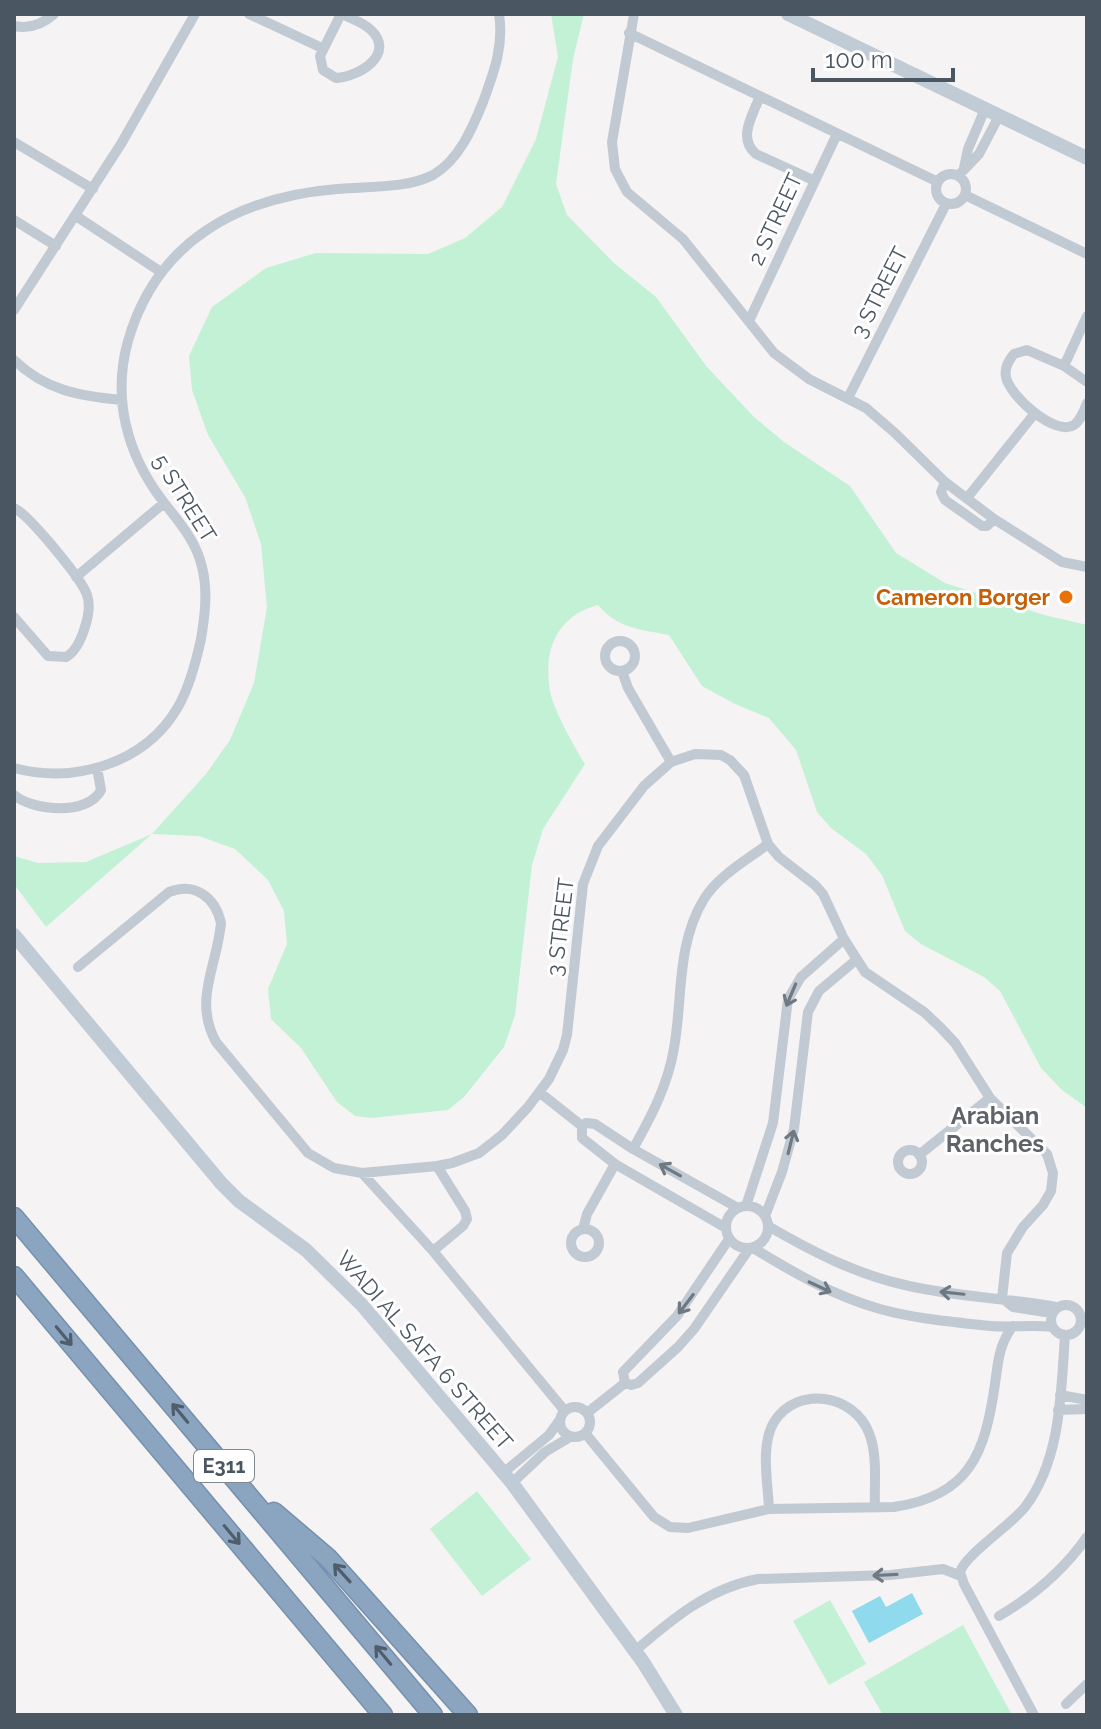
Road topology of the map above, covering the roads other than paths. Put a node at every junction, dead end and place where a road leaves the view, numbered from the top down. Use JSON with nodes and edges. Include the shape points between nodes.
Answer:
{"nodes":[{"id":1,"x":54,"y":14,"type":"edge"},
{"id":2,"x":195,"y":14,"type":"edge"},
{"id":3,"x":249,"y":14,"type":"edge"},
{"id":4,"x":341,"y":14,"type":"edge"},
{"id":5,"x":499,"y":14,"type":"edge"},
{"id":6,"x":634,"y":14,"type":"edge"},
{"id":7,"x":788,"y":14,"type":"edge"},
{"id":8,"x":14,"y":26,"type":"edge"},
{"id":9,"x":629,"y":33,"type":"junction"},
{"id":10,"x":322,"y":48,"type":"junction"},
{"id":11,"x":760,"y":96,"type":"junction"},
{"id":12,"x":992,"y":113,"type":"junction"},
{"id":13,"x":977,"y":128,"type":"junction"},
{"id":14,"x":837,"y":134,"type":"junction"},
{"id":15,"x":990,"y":134,"type":"junction"},
{"id":16,"x":14,"y":142,"type":"edge"},
{"id":17,"x":1087,"y":158,"type":"edge"},
{"id":18,"x":962,"y":168,"type":"junction"},
{"id":19,"x":815,"y":181,"type":"junction"},
{"id":20,"x":938,"y":182,"type":"junction"},
{"id":21,"x":93,"y":189,"type":"junction"},
{"id":22,"x":965,"y":195,"type":"junction"},
{"id":23,"x":946,"y":204,"type":"junction"},
{"id":24,"x":76,"y":216,"type":"junction"},
{"id":25,"x":14,"y":220,"type":"edge"},
{"id":26,"x":56,"y":246,"type":"junction"},
{"id":27,"x":1087,"y":254,"type":"edge"},
{"id":28,"x":161,"y":272,"type":"junction"},
{"id":29,"x":14,"y":310,"type":"edge"},
{"id":30,"x":1087,"y":316,"type":"edge"},
{"id":31,"x":749,"y":321,"type":"junction"},
{"id":32,"x":14,"y":360,"type":"edge"},
{"id":33,"x":1064,"y":366,"type":"junction"},
{"id":34,"x":1087,"y":382,"type":"edge"},
{"id":35,"x":848,"y":398,"type":"junction"},
{"id":36,"x":121,"y":400,"type":"junction"},
{"id":37,"x":1087,"y":403,"type":"edge"},
{"id":38,"x":1035,"y":413,"type":"junction"},
{"id":39,"x":945,"y":482,"type":"junction"},
{"id":40,"x":967,"y":498,"type":"junction"},
{"id":41,"x":164,"y":503,"type":"junction"},
{"id":42,"x":14,"y":508,"type":"edge"},
{"id":43,"x":994,"y":519,"type":"junction"},
{"id":44,"x":1087,"y":567,"type":"edge"},
{"id":45,"x":76,"y":577,"type":"junction"},
{"id":46,"x":14,"y":617,"type":"edge"},
{"id":47,"x":622,"y":671,"type":"dead end"},
{"id":48,"x":671,"y":762,"type":"junction"},
{"id":49,"x":14,"y":768,"type":"edge"},
{"id":50,"x":97,"y":768,"type":"junction"},
{"id":51,"x":14,"y":795,"type":"edge"},
{"id":52,"x":768,"y":844,"type":"junction"},
{"id":53,"x":14,"y":935,"type":"edge"},
{"id":54,"x":844,"y":939,"type":"junction"},
{"id":55,"x":856,"y":960,"type":"junction"},
{"id":56,"x":78,"y":967,"type":"dead end"},
{"id":57,"x":539,"y":1092,"type":"junction"},
{"id":58,"x":990,"y":1098,"type":"junction"},
{"id":59,"x":582,"y":1126,"type":"junction"},
{"id":60,"x":633,"y":1149,"type":"junction"},
{"id":61,"x":919,"y":1155,"type":"dead end"},
{"id":62,"x":615,"y":1164,"type":"junction"},
{"id":63,"x":437,"y":1166,"type":"junction"},
{"id":64,"x":362,"y":1173,"type":"junction"},
{"id":65,"x":742,"y":1207,"type":"junction"},
{"id":66,"x":14,"y":1217,"type":"edge"},
{"id":67,"x":766,"y":1221,"type":"junction"},
{"id":68,"x":583,"y":1229,"type":"dead end"},
{"id":69,"x":727,"y":1233,"type":"junction"},
{"id":70,"x":751,"y":1248,"type":"junction"},
{"id":71,"x":433,"y":1251,"type":"junction"},
{"id":72,"x":14,"y":1276,"type":"edge"},
{"id":73,"x":1002,"y":1298,"type":"junction"},
{"id":74,"x":1054,"y":1310,"type":"junction"},
{"id":75,"x":1084,"y":1316,"type":"edge"},
{"id":76,"x":990,"y":1326,"type":"junction"},
{"id":77,"x":1013,"y":1326,"type":"junction"},
{"id":78,"x":1052,"y":1327,"type":"junction"},
{"id":79,"x":1070,"y":1334,"type":"junction"},
{"id":80,"x":1087,"y":1334,"type":"edge"},
{"id":81,"x":1000,"y":1347,"type":"junction"},
{"id":82,"x":625,"y":1383,"type":"junction"},
{"id":83,"x":1060,"y":1395,"type":"junction"},
{"id":84,"x":1087,"y":1400,"type":"edge"},
{"id":85,"x":1087,"y":1409,"type":"edge"},
{"id":86,"x":564,"y":1410,"type":"junction"},
{"id":87,"x":1058,"y":1410,"type":"junction"},
{"id":88,"x":587,"y":1413,"type":"junction"},
{"id":89,"x":559,"y":1421,"type":"junction"},
{"id":90,"x":585,"y":1433,"type":"junction"},
{"id":91,"x":570,"y":1437,"type":"junction"},
{"id":92,"x":549,"y":1443,"type":"junction"},
{"id":93,"x":521,"y":1458,"type":"junction"},
{"id":94,"x":530,"y":1468,"type":"junction"},
{"id":95,"x":508,"y":1478,"type":"junction"},
{"id":96,"x":235,"y":1479,"type":"junction"},
{"id":97,"x":875,"y":1507,"type":"junction"},
{"id":98,"x":769,"y":1509,"type":"junction"},
{"id":99,"x":1087,"y":1537,"type":"edge"},
{"id":100,"x":961,"y":1576,"type":"junction"},
{"id":101,"x":999,"y":1616,"type":"dead end"},
{"id":102,"x":635,"y":1651,"type":"junction"},
{"id":103,"x":1087,"y":1684,"type":"edge"},
{"id":104,"x":1066,"y":1704,"type":"dead end"},
{"id":105,"x":383,"y":1715,"type":"edge"},
{"id":106,"x":433,"y":1715,"type":"edge"},
{"id":107,"x":468,"y":1715,"type":"edge"},
{"id":108,"x":676,"y":1715,"type":"edge"},
{"id":109,"x":1034,"y":1715,"type":"edge"}],
"edges":[{"from":1,"to":8,"type":"street","via":[[39,24]]},
{"from":2,"to":21,"type":"street"},
{"from":3,"to":10,"type":"street"},
{"from":4,"to":10,"type":"street"},
{"from":4,"to":10,"type":"street","via":[[376,36],[376,58],[361,71],[336,78],[323,70]]},
{"from":5,"to":28,"type":"street","name":"5 STREET","via":[[501,40],[494,71],[465,140],[445,167],[416,181],[320,190],[262,202],[208,228]]},
{"from":6,"to":9,"type":"street"},
{"from":7,"to":12,"type":"main road"},
{"from":9,"to":11,"type":"street"},
{"from":9,"to":31,"type":"street","via":[[612,142],[620,181],[683,239]]},
{"from":11,"to":14,"type":"street"},
{"from":11,"to":19,"type":"street","via":[[746,132],[748,147]]},
{"from":12,"to":13,"type":"street"},
{"from":12,"to":15,"type":"street"},
{"from":12,"to":17,"type":"main road"},
{"from":13,"to":15,"type":"street"},
{"from":13,"to":18,"type":"street"},
{"from":14,"to":19,"type":"street","name":"2 STREET"},
{"from":14,"to":20,"type":"street"},
{"from":15,"to":18,"type":"street","via":[[979,154]]},
{"from":16,"to":21,"type":"street"},
{"from":18,"to":20,"type":"street"},
{"from":18,"to":22,"type":"street"},
{"from":19,"to":31,"type":"street","name":"2 STREET"},
{"from":20,"to":23,"type":"street","via":[[937,195]]},
{"from":21,"to":24,"type":"street"},
{"from":22,"to":23,"type":"street"},
{"from":22,"to":27,"type":"street"},
{"from":23,"to":35,"type":"street","name":"3 STREET"},
{"from":24,"to":26,"type":"street"},
{"from":24,"to":28,"type":"street"},
{"from":25,"to":26,"type":"street"},
{"from":26,"to":29,"type":"street"},
{"from":28,"to":36,"type":"street","name":"5 STREET","via":[[127,342]]},
{"from":30,"to":33,"type":"street"},
{"from":31,"to":35,"type":"street","via":[[791,367]]},
{"from":32,"to":36,"type":"street","via":[[59,390]]},
{"from":33,"to":34,"type":"street"},
{"from":33,"to":38,"type":"street","via":[[1027,350],[1008,360],[1008,384]]},
{"from":35,"to":39,"type":"street","via":[[883,421]]},
{"from":36,"to":41,"type":"street","name":"5 STREET","via":[[139,464]]},
{"from":37,"to":38,"type":"street","via":[[1076,423],[1065,428]]},
{"from":38,"to":40,"type":"street"},
{"from":39,"to":40,"type":"street"},
{"from":39,"to":43,"type":"street","via":[[945,500],[982,526]]},
{"from":40,"to":43,"type":"street"},
{"from":41,"to":45,"type":"street"},
{"from":41,"to":50,"type":"street","name":"5 STREET","via":[[193,543],[203,568],[205,614],[198,652],[168,721],[143,745]]},
{"from":42,"to":45,"type":"street"},
{"from":43,"to":44,"type":"street","via":[[1062,562]]},
{"from":45,"to":46,"type":"street","via":[[89,603],[74,653],[48,656]]},
{"from":47,"to":48,"type":"street"},
{"from":48,"to":52,"type":"street","via":[[708,753],[730,760],[744,775]]},
{"from":48,"to":57,"type":"street","name":"3 STREET","via":[[633,799],[586,871],[567,1035],[557,1065]]},
{"from":49,"to":50,"type":"street","name":"5 STREET","via":[[49,774]]},
{"from":50,"to":51,"type":"street","via":[[101,790],[87,803],[39,807]]},
{"from":52,"to":54,"type":"street","via":[[823,894]]},
{"from":52,"to":60,"type":"street","via":[[712,888],[698,910],[681,967],[671,1063]]},
{"from":53,"to":95,"type":"main road","name":"WADI AL SAFA 6 STREET","via":[[221,1183],[345,1287]]},
{"from":54,"to":55,"type":"street"},
{"from":54,"to":65,"type":"street","one_way":true,"via":[[801,977],[788,999],[773,1123]]},
{"from":55,"to":58,"type":"street","via":[[940,1027]]},
{"from":67,"to":55,"type":"street","one_way":true,"via":[[794,1129],[808,1012],[824,985]]},
{"from":56,"to":64,"type":"street","name":"3 STREET","via":[[169,892],[179,888],[203,893],[221,923],[204,1001],[216,1042],[308,1153],[334,1168]]},
{"from":57,"to":59,"type":"street"},
{"from":57,"to":63,"type":"street","name":"3 STREET","via":[[490,1145],[466,1159]]},
{"from":58,"to":61,"type":"street"},
{"from":58,"to":73,"type":"street","via":[[1041,1146],[1054,1183],[1007,1253]]},
{"from":59,"to":60,"type":"street","via":[[595,1124]]},
{"from":59,"to":62,"type":"street","via":[[582,1138]]},
{"from":65,"to":60,"type":"street","one_way":true},
{"from":62,"to":68,"type":"street"},
{"from":62,"to":69,"type":"street"},
{"from":63,"to":64,"type":"street","name":"3 STREET"},
{"from":63,"to":71,"type":"street","via":[[467,1219]]},
{"from":64,"to":71,"type":"street"},
{"from":65,"to":67,"type":"street","via":[[760,1210]]},
{"from":65,"to":69,"type":"street","via":[[729,1216]]},
{"from":96,"to":66,"type":"highway","number":"E311","one_way":true},
{"from":67,"to":70,"type":"street","via":[[765,1239]]},
{"from":73,"to":67,"type":"street","one_way":true,"via":[[931,1290],[867,1275],[826,1258]]},
{"from":69,"to":70,"type":"street","via":[[738,1247]]},
{"from":69,"to":82,"type":"street","one_way":true,"via":[[677,1316],[623,1372]]},
{"from":70,"to":76,"type":"street","one_way":true,"via":[[858,1302],[903,1315]]},
{"from":70,"to":82,"type":"street","via":[[686,1339],[638,1383]]},
{"from":71,"to":86,"type":"street"},
{"from":72,"to":105,"type":"highway","number":"E311","one_way":true},
{"from":73,"to":74,"type":"street","via":[[1013,1307]]},
{"from":74,"to":75,"type":"street","via":[[1071,1305]]},
{"from":74,"to":78,"type":"street"},
{"from":75,"to":79,"type":"street"},
{"from":76,"to":77,"type":"street"},
{"from":76,"to":81,"type":"street"},
{"from":77,"to":78,"type":"street"},
{"from":77,"to":81,"type":"street"},
{"from":78,"to":79,"type":"street"},
{"from":79,"to":80,"type":"street"},
{"from":79,"to":83,"type":"street"},
{"from":81,"to":97,"type":"street","via":[[986,1436],[969,1469],[928,1499]]},
{"from":82,"to":88,"type":"street"},
{"from":83,"to":84,"type":"street"},
{"from":83,"to":87,"type":"street"},
{"from":85,"to":87,"type":"street"},
{"from":86,"to":88,"type":"street","via":[[579,1407]]},
{"from":86,"to":89,"type":"street"},
{"from":87,"to":100,"type":"street","via":[[1050,1456],[1036,1490],[1012,1521],[966,1561]]},
{"from":88,"to":90,"type":"street"},
{"from":89,"to":91,"type":"street"},
{"from":89,"to":92,"type":"street"},
{"from":90,"to":91,"type":"street"},
{"from":90,"to":98,"type":"street","via":[[654,1517],[670,1527],[688,1528]]},
{"from":91,"to":92,"type":"street"},
{"from":92,"to":93,"type":"street"},
{"from":92,"to":94,"type":"street"},
{"from":93,"to":94,"type":"street"},
{"from":93,"to":95,"type":"street"},
{"from":94,"to":95,"type":"street"},
{"from":95,"to":102,"type":"main road","name":"WADI AL SAFA 6 STREET"},
{"from":106,"to":96,"type":"highway","number":"E311","one_way":true},
{"from":107,"to":96,"type":"highway","one_way":true,"via":[[328,1558]]},
{"from":97,"to":98,"type":"street"},
{"from":97,"to":98,"type":"street","via":[[873,1452],[866,1427],[849,1407],[816,1398],[784,1410],[773,1424],[767,1453]]},
{"from":99,"to":101,"type":"street","via":[[1041,1589]]},
{"from":100,"to":102,"type":"street","one_way":true,"via":[[943,1569],[741,1582],[693,1605]]},
{"from":100,"to":109,"type":"street"},
{"from":102,"to":108,"type":"main road","name":"WADI AL SAFA 6 STREET"},
{"from":103,"to":104,"type":"street"}]}
